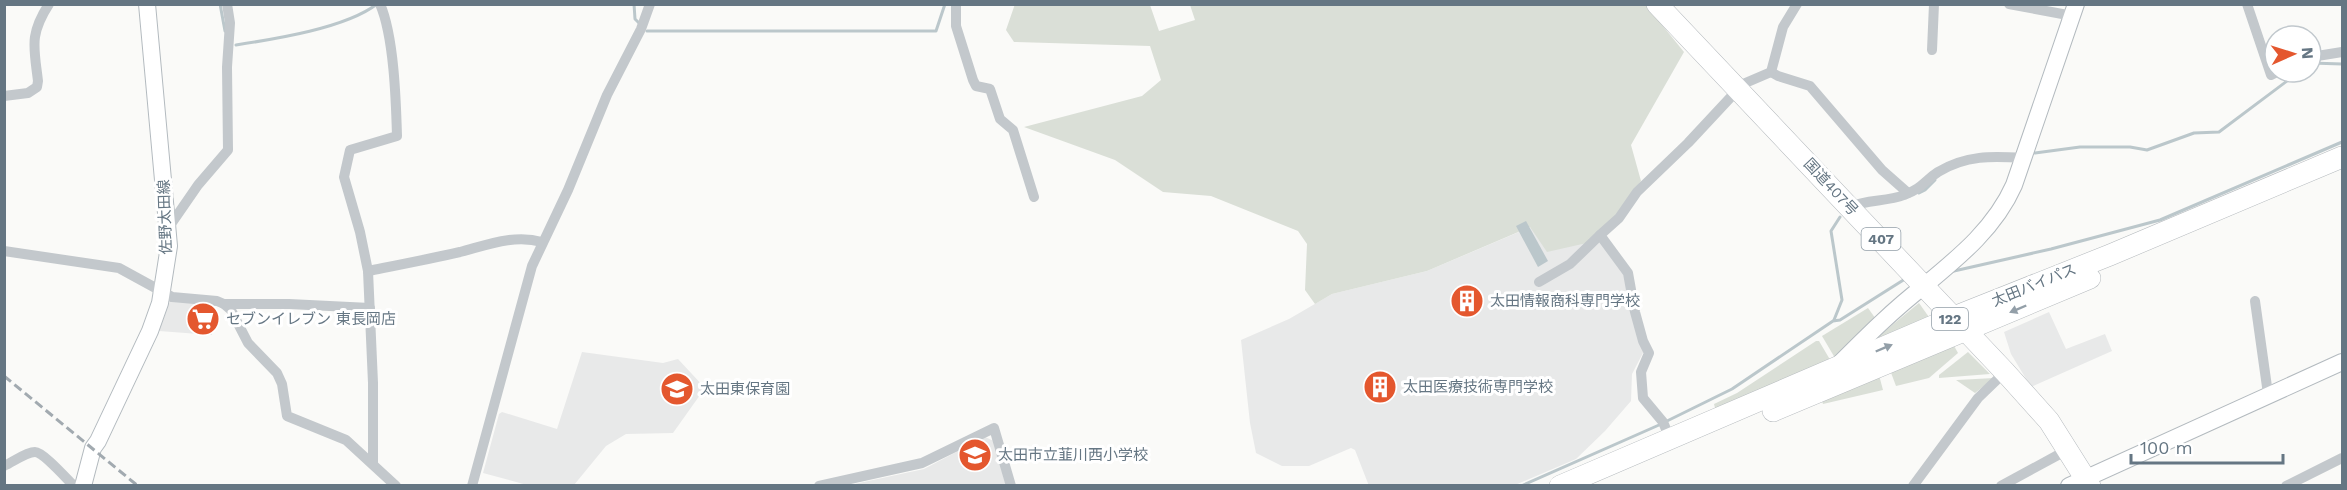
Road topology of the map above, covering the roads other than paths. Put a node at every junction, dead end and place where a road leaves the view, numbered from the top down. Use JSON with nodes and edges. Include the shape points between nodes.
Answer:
{"nodes":[{"id":1,"x":49,"y":4,"type":"edge"},
{"id":2,"x":147,"y":4,"type":"edge"},
{"id":3,"x":227,"y":4,"type":"edge"},
{"id":4,"x":650,"y":4,"type":"edge"},
{"id":5,"x":956,"y":4,"type":"edge"},
{"id":6,"x":1657,"y":4,"type":"edge"},
{"id":7,"x":1797,"y":4,"type":"edge"},
{"id":8,"x":1934,"y":4,"type":"edge"},
{"id":9,"x":2009,"y":4,"type":"edge"},
{"id":10,"x":2247,"y":4,"type":"edge"},
{"id":11,"x":381,"y":8,"type":"edge"},
{"id":12,"x":2074,"y":10,"type":"edge"},
{"id":13,"x":1932,"y":50,"type":"dead end"},
{"id":14,"x":2263,"y":51,"type":"edge"},
{"id":15,"x":2343,"y":52,"type":"edge"},
{"id":16,"x":2323,"y":55,"type":"edge"},
{"id":17,"x":1771,"y":72,"type":"junction"},
{"id":18,"x":1738,"y":89,"type":"junction"},
{"id":19,"x":4,"y":96,"type":"edge"},
{"id":20,"x":2343,"y":157,"type":"edge"},
{"id":21,"x":2023,"y":158,"type":"junction"},
{"id":22,"x":2343,"y":172,"type":"edge"},
{"id":23,"x":1908,"y":194,"type":"junction"},
{"id":24,"x":1034,"y":197,"type":"dead end"},
{"id":25,"x":1850,"y":207,"type":"junction"},
{"id":26,"x":169,"y":227,"type":"junction"},
{"id":27,"x":1600,"y":235,"type":"junction"},
{"id":28,"x":542,"y":242,"type":"junction"},
{"id":29,"x":4,"y":251,"type":"edge"},
{"id":30,"x":368,"y":271,"type":"junction"},
{"id":31,"x":1539,"y":282,"type":"dead end"},
{"id":32,"x":1924,"y":285,"type":"junction"},
{"id":33,"x":162,"y":294,"type":"junction"},
{"id":34,"x":2255,"y":300,"type":"dead end"},
{"id":35,"x":224,"y":304,"type":"junction"},
{"id":36,"x":370,"y":309,"type":"junction"},
{"id":37,"x":1960,"y":324,"type":"junction"},
{"id":38,"x":2343,"y":362,"type":"edge"},
{"id":39,"x":1833,"y":370,"type":"junction"},
{"id":40,"x":2005,"y":372,"type":"junction"},
{"id":41,"x":2268,"y":394,"type":"junction"},
{"id":42,"x":1670,"y":439,"type":"junction"},
{"id":43,"x":2069,"y":449,"type":"junction"},
{"id":44,"x":2342,"y":461,"type":"edge"},
{"id":45,"x":373,"y":465,"type":"junction"},
{"id":46,"x":4,"y":466,"type":"edge"},
{"id":47,"x":2082,"y":483,"type":"edge"},
{"id":48,"x":74,"y":486,"type":"edge"},
{"id":49,"x":83,"y":486,"type":"edge"},
{"id":50,"x":396,"y":486,"type":"edge"},
{"id":51,"x":472,"y":486,"type":"edge"},
{"id":52,"x":819,"y":486,"type":"edge"},
{"id":53,"x":1011,"y":486,"type":"edge"},
{"id":54,"x":1560,"y":486,"type":"edge"},
{"id":55,"x":1596,"y":486,"type":"edge"},
{"id":56,"x":1912,"y":486,"type":"edge"},
{"id":57,"x":2001,"y":486,"type":"edge"},
{"id":58,"x":2286,"y":486,"type":"edge"}],
"edges":[{"from":1,"to":19,"type":"street","via":[[33,39],[37,87],[28,93]]},
{"from":2,"to":26,"type":"street","name":"佐野太田線"},
{"from":3,"to":26,"type":"street","via":[[228,150]]},
{"from":4,"to":28,"type":"street"},
{"from":5,"to":24,"type":"street","via":[[956,26],[973,80],[976,86],[990,89],[1000,119],[1013,130]]},
{"from":6,"to":18,"type":"highway","name":"国道407号","number":"407"},
{"from":7,"to":17,"type":"street","via":[[1783,27]]},
{"from":8,"to":13,"type":"street"},
{"from":9,"to":12,"type":"street"},
{"from":10,"to":14,"type":"street"},
{"from":11,"to":30,"type":"street","via":[[390,51],[397,136],[350,150],[344,177]]},
{"from":12,"to":21,"type":"street"},
{"from":15,"to":16,"type":"street"},
{"from":17,"to":18,"type":"street"},
{"from":17,"to":23,"type":"street","via":[[1810,86],[1882,170]]},
{"from":18,"to":25,"type":"highway","name":"国道407号","number":"407"},
{"from":18,"to":27,"type":"street"},
{"from":20,"to":37,"type":"highway","name":"太田バイパス","number":"122","via":[[2110,255]]},
{"from":21,"to":23,"type":"street","via":[[1988,156],[1952,164]]},
{"from":21,"to":32,"type":"street","via":[[2005,206],[1991,224],[1942,273]]},
{"from":22,"to":37,"type":"highway","name":"太田バイパス","number":"122","one_way":true},
{"from":23,"to":25,"type":"street"},
{"from":25,"to":32,"type":"highway","name":"国道407号","number":"407"},
{"from":26,"to":33,"type":"street","name":"佐野太田線"},
{"from":27,"to":31,"type":"street","via":[[1570,264]]},
{"from":27,"to":42,"type":"street","via":[[1628,273],[1635,312],[1649,353],[1641,372],[1643,398],[1663,422]]},
{"from":28,"to":30,"type":"street","via":[[499,241]]},
{"from":28,"to":51,"type":"street"},
{"from":29,"to":33,"type":"street","via":[[119,268]]},
{"from":30,"to":36,"type":"street"},
{"from":32,"to":37,"type":"highway","name":"国道407号","number":"407"},
{"from":32,"to":39,"type":"street"},
{"from":33,"to":35,"type":"street"},
{"from":33,"to":49,"type":"street","name":"佐野太田線","via":[[150,331],[93,448]]},
{"from":34,"to":41,"type":"street"},
{"from":35,"to":36,"type":"street"},
{"from":35,"to":45,"type":"street","via":[[248,343],[278,373],[287,416],[346,440]]},
{"from":36,"to":45,"type":"street"},
{"from":39,"to":37,"type":"highway","name":"太田バイパス","number":"122","one_way":true},
{"from":37,"to":40,"type":"highway","name":"国道407号","number":"407"},
{"from":37,"to":55,"type":"highway","name":"太田バイパス","number":"122"},
{"from":38,"to":41,"type":"street"},
{"from":39,"to":42,"type":"highway","name":"太田バイパス","number":"122"},
{"from":40,"to":43,"type":"highway","name":"国道407号","number":"407"},
{"from":40,"to":56,"type":"street","via":[[1978,398]]},
{"from":41,"to":47,"type":"street"},
{"from":42,"to":54,"type":"highway","name":"太田バイパス","number":"122"},
{"from":43,"to":47,"type":"highway","name":"国道407号","number":"407"},
{"from":43,"to":57,"type":"street"},
{"from":44,"to":58,"type":"street"},
{"from":45,"to":50,"type":"street"},
{"from":46,"to":48,"type":"street","via":[[33,451],[42,453]]},
{"from":52,"to":53,"type":"street","via":[[910,468],[994,428]]}]}
